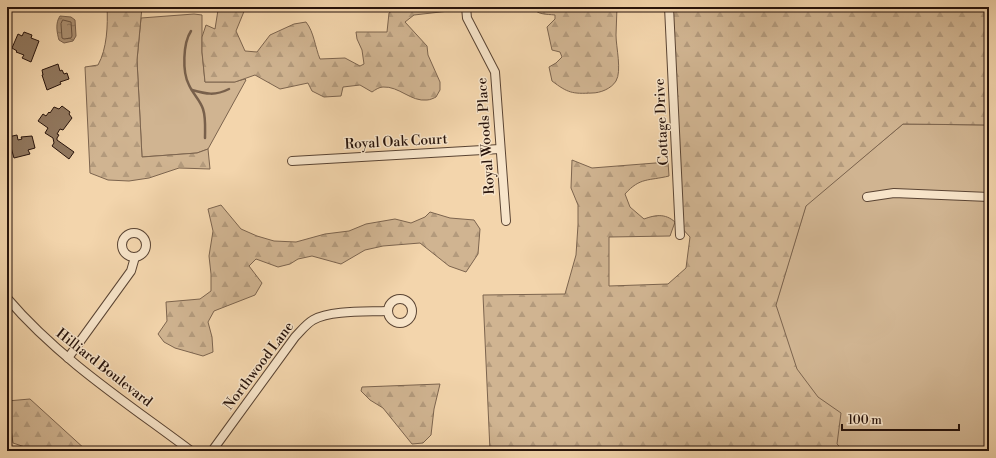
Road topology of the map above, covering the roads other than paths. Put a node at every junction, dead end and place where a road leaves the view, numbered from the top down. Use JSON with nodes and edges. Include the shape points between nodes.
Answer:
{"nodes":[{"id":1,"x":466,"y":7,"type":"edge"},
{"id":2,"x":669,"y":7,"type":"edge"},
{"id":3,"x":500,"y":149,"type":"junction"},
{"id":4,"x":292,"y":161,"type":"dead end"},
{"id":5,"x":867,"y":197,"type":"dead end"},
{"id":6,"x":989,"y":197,"type":"edge"},
{"id":7,"x":506,"y":221,"type":"dead end"},
{"id":8,"x":680,"y":235,"type":"dead end"},
{"id":9,"x":135,"y":257,"type":"dead end"},
{"id":10,"x":7,"y":298,"type":"edge"},
{"id":11,"x":387,"y":311,"type":"dead end"},
{"id":12,"x":68,"y":358,"type":"junction"},
{"id":13,"x":191,"y":451,"type":"edge"},
{"id":14,"x":212,"y":451,"type":"edge"}],
"edges":[{"from":1,"to":3,"type":"street","name":"Royal Woods Place","via":[[467,18],[495,72]]},
{"from":2,"to":8,"type":"street","name":"Cottage Drive"},
{"from":3,"to":4,"type":"street","name":"Royal Oak Court"},
{"from":3,"to":7,"type":"street","name":"Royal Woods Place"},
{"from":5,"to":6,"type":"street","via":[[894,193]]},
{"from":9,"to":12,"type":"street","via":[[131,271]]},
{"from":10,"to":12,"type":"street","name":"Hilliard Boulevard"},
{"from":11,"to":14,"type":"street","name":"Northwood Lane","via":[[330,315],[309,323],[295,337]]},
{"from":12,"to":13,"type":"street","name":"Hilliard Boulevard"}]}
